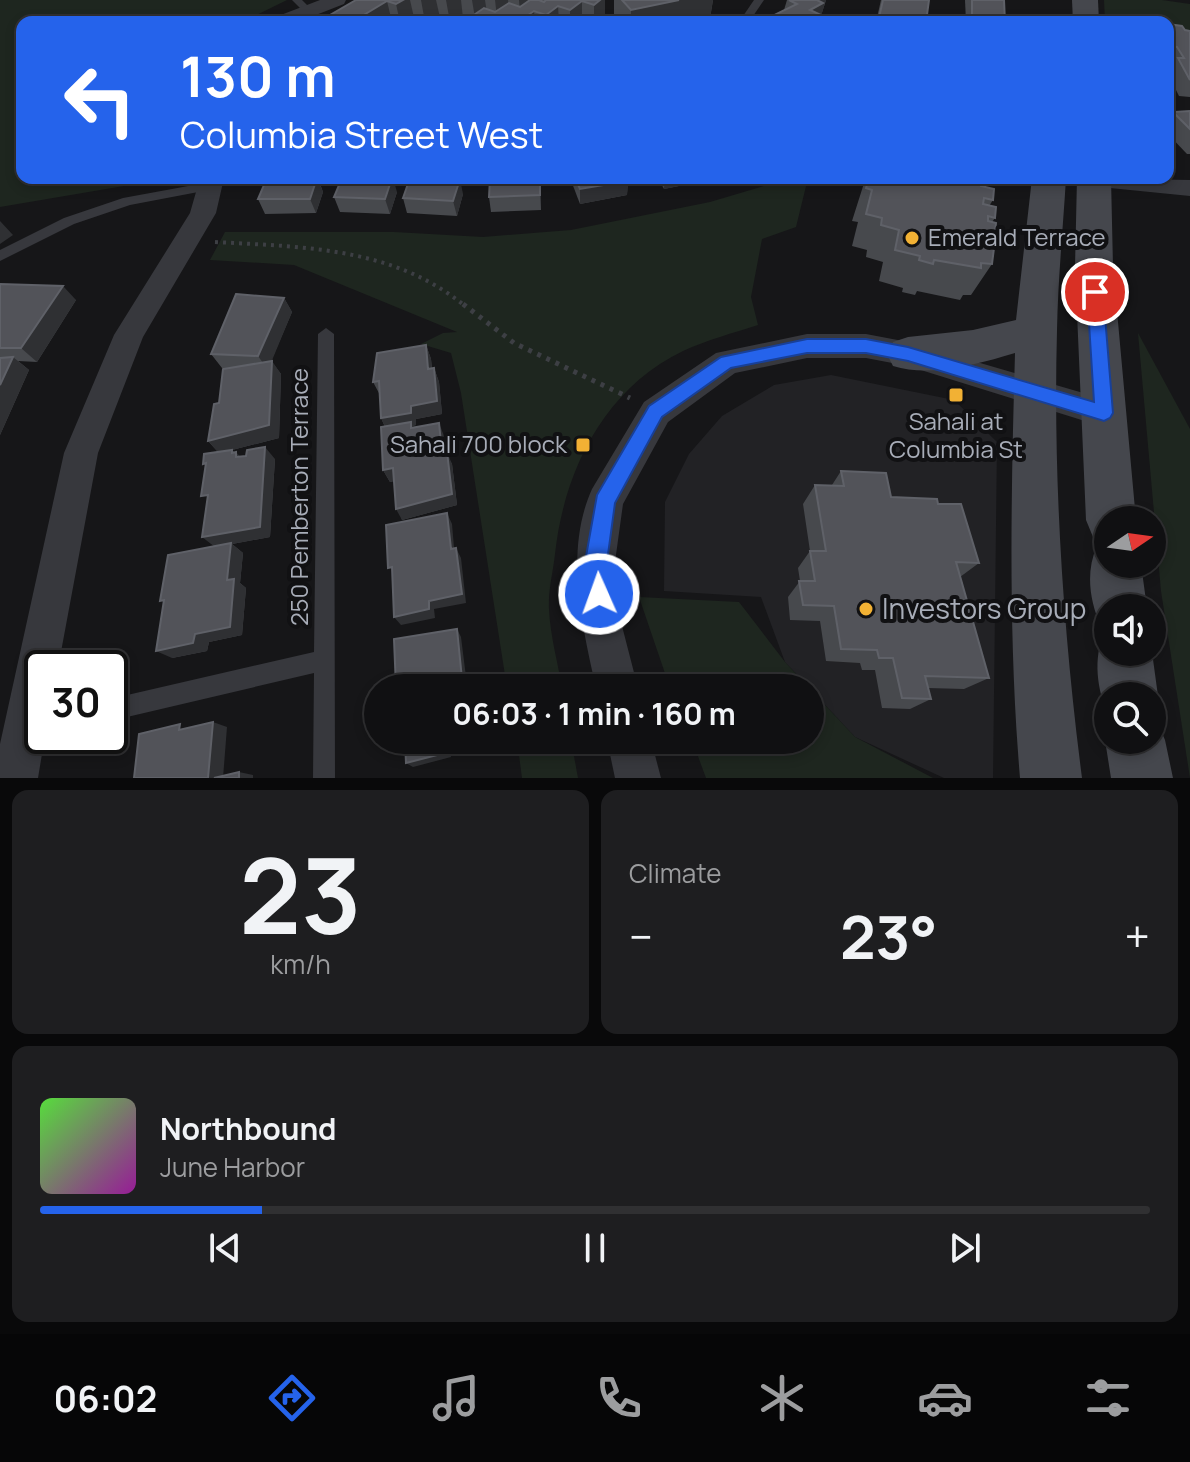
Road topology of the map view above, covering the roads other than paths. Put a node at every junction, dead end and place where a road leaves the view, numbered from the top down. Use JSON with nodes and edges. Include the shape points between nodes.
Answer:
{"nodes":[{"id":1,"x":338,"y":3,"type":"edge"},
{"id":2,"x":302,"y":5,"type":"edge"},
{"id":3,"x":202,"y":184,"type":"edge"},
{"id":4,"x":210,"y":184,"type":"edge"},
{"id":5,"x":1048,"y":184,"type":"edge"},
{"id":6,"x":1092,"y":184,"type":"edge"},
{"id":7,"x":1151,"y":184,"type":"edge"},
{"id":8,"x":1190,"y":188,"type":"edge"},
{"id":9,"x":0,"y":256,"type":"edge"},
{"id":10,"x":1036,"y":330,"type":"junction"},
{"id":11,"x":326,"y":334,"type":"dead end"},
{"id":12,"x":908,"y":354,"type":"junction"},
{"id":13,"x":1036,"y":391,"type":"junction"},
{"id":14,"x":1104,"y":413,"type":"junction"},
{"id":15,"x":1110,"y":506,"type":"edge"},
{"id":16,"x":47,"y":650,"type":"edge"},
{"id":17,"x":325,"y":660,"type":"junction"},
{"id":18,"x":614,"y":674,"type":"edge"},
{"id":19,"x":128,"y":706,"type":"edge"},
{"id":20,"x":24,"y":753,"type":"edge"},
{"id":21,"x":632,"y":754,"type":"edge"},
{"id":22,"x":1138,"y":754,"type":"edge"},
{"id":23,"x":15,"y":778,"type":"edge"},
{"id":24,"x":324,"y":778,"type":"edge"},
{"id":25,"x":638,"y":778,"type":"edge"},
{"id":26,"x":1051,"y":778,"type":"edge"},
{"id":27,"x":1142,"y":778,"type":"edge"}],
"edges":[{"from":1,"to":2,"type":"street"},
{"from":3,"to":9,"type":"lane","via":[[69,221]]},
{"from":4,"to":16,"type":"street","via":[[203,213],[129,335],[81,453]]},
{"from":5,"to":10,"type":"main road"},
{"from":6,"to":14,"type":"main road"},
{"from":7,"to":8,"type":"street"},
{"from":10,"to":12,"type":"main road","via":[[993,345]]},
{"from":10,"to":13,"type":"main road"},
{"from":11,"to":17,"type":"lane","name":"250 Pemberton Terrace"},
{"from":12,"to":13,"type":"street"},
{"from":12,"to":18,"type":"street","via":[[866,346],[807,346],[727,362],[656,412],[605,501],[602,517],[596,562],[602,626]]},
{"from":13,"to":14,"type":"street"},
{"from":13,"to":26,"type":"main road","via":[[1035,525]]},
{"from":14,"to":15,"type":"main road"},
{"from":17,"to":19,"type":"lane","name":"250 Pemberton Terrace"},
{"from":17,"to":24,"type":"lane","name":"250 Pemberton Terrace"},
{"from":20,"to":23,"type":"street"},
{"from":21,"to":25,"type":"street"},
{"from":22,"to":27,"type":"main road"}]}
